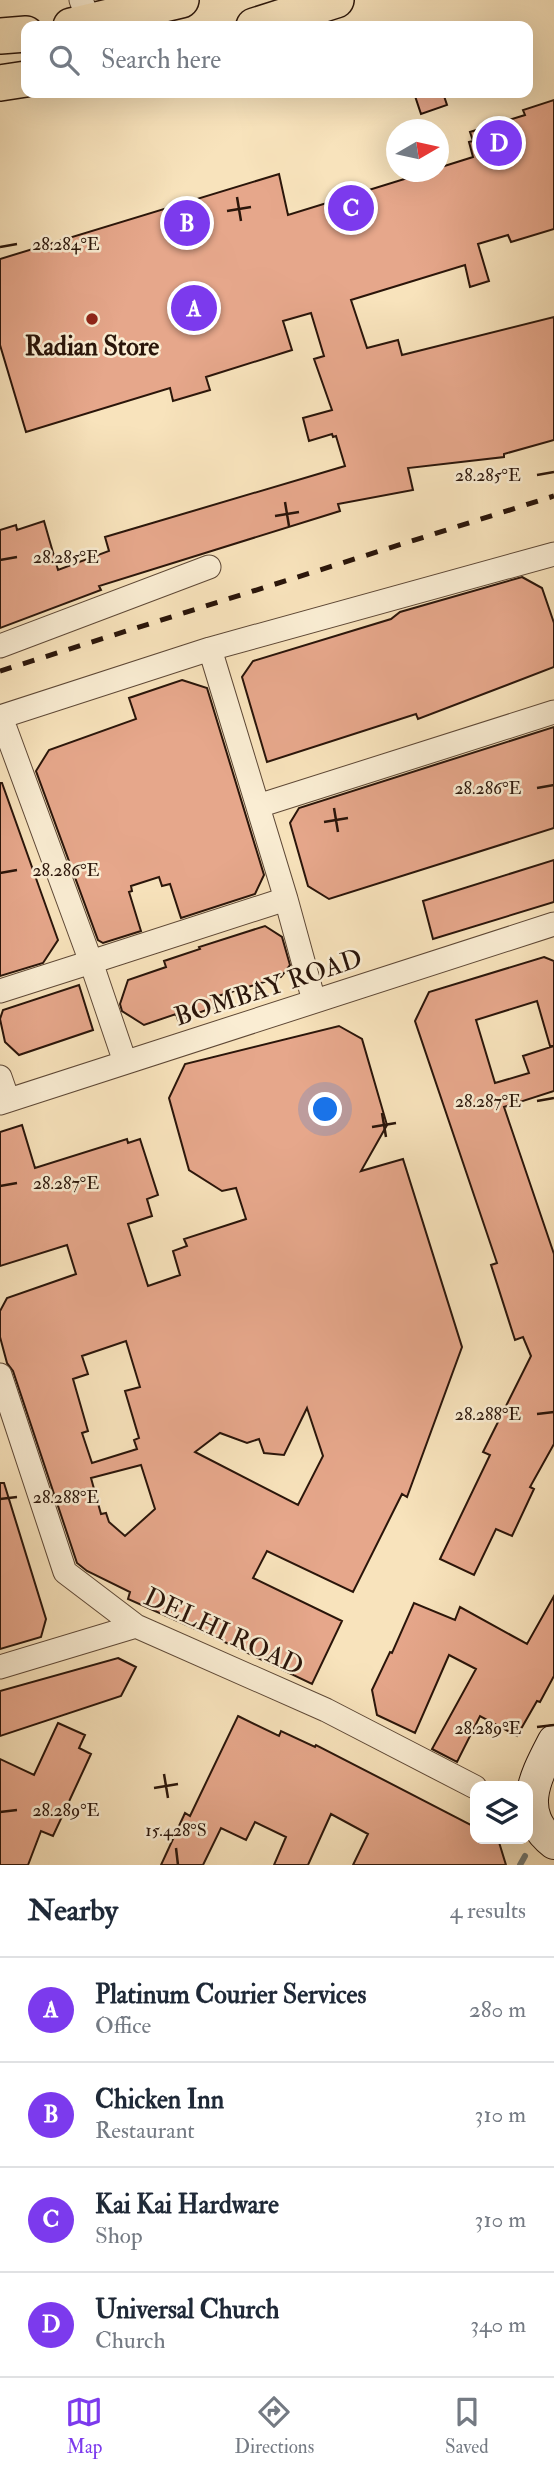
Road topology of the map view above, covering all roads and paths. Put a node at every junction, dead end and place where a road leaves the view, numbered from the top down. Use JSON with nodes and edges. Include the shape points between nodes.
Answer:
{"nodes":[{"id":1,"x":181,"y":0,"type":"edge"},
{"id":2,"x":336,"y":0,"type":"edge"},
{"id":3,"x":81,"y":16,"type":"edge"},
{"id":4,"x":270,"y":21,"type":"edge"},
{"id":5,"x":21,"y":34,"type":"edge"},
{"id":6,"x":0,"y":36,"type":"edge"},
{"id":7,"x":21,"y":80,"type":"edge"},
{"id":8,"x":0,"y":83,"type":"edge"},
{"id":9,"x":554,"y":555,"type":"edge"},
{"id":10,"x":209,"y":567,"type":"dead end"},
{"id":11,"x":0,"y":646,"type":"edge"},
{"id":12,"x":210,"y":649,"type":"junction"},
{"id":13,"x":554,"y":712,"type":"edge"},
{"id":14,"x":1,"y":717,"type":"edge"},
{"id":15,"x":258,"y":806,"type":"junction"},
{"id":16,"x":286,"y":899,"type":"junction"},
{"id":17,"x":554,"y":924,"type":"edge"},
{"id":18,"x":91,"y":961,"type":"junction"},
{"id":19,"x":0,"y":991,"type":"edge"},
{"id":20,"x":314,"y":1001,"type":"junction"},
{"id":21,"x":125,"y":1062,"type":"junction"},
{"id":22,"x":0,"y":1077,"type":"edge"},
{"id":23,"x":4,"y":1101,"type":"edge"},
{"id":24,"x":0,"y":1375,"type":"edge"},
{"id":25,"x":7,"y":1421,"type":"edge"},
{"id":26,"x":136,"y":1626,"type":"junction"},
{"id":27,"x":0,"y":1667,"type":"edge"},
{"id":28,"x":554,"y":1741,"type":"edge"},
{"id":29,"x":470,"y":1784,"type":"edge"},
{"id":30,"x":537,"y":1813,"type":"edge"},
{"id":31,"x":542,"y":1865,"type":"edge"}],
"edges":[{"from":1,"to":3,"type":"main road"},
{"from":2,"to":4,"type":"main road"},
{"from":5,"to":6,"type":"main road"},
{"from":7,"to":8,"type":"main road"},
{"from":9,"to":12,"type":"street"},
{"from":10,"to":11,"type":"street"},
{"from":12,"to":14,"type":"street"},
{"from":12,"to":15,"type":"street"},
{"from":13,"to":15,"type":"street"},
{"from":14,"to":18,"type":"street"},
{"from":15,"to":16,"type":"street"},
{"from":16,"to":18,"type":"street"},
{"from":16,"to":20,"type":"street"},
{"from":17,"to":20,"type":"street","name":"BOMBAY ROAD"},
{"from":18,"to":19,"type":"street"},
{"from":18,"to":21,"type":"street"},
{"from":20,"to":21,"type":"street","name":"BOMBAY ROAD"},
{"from":21,"to":23,"type":"street","name":"BOMBAY ROAD"},
{"from":22,"to":23,"type":"street"},
{"from":24,"to":25,"type":"street","name":"DELHI ROAD"},
{"from":25,"to":26,"type":"street","name":"DELHI ROAD","via":[[65,1572]]},
{"from":26,"to":27,"type":"street"},
{"from":26,"to":29,"type":"street","name":"DELHI ROAD","via":[[326,1710]]},
{"from":28,"to":30,"type":"main road"},
{"from":30,"to":31,"type":"main road"}]}
